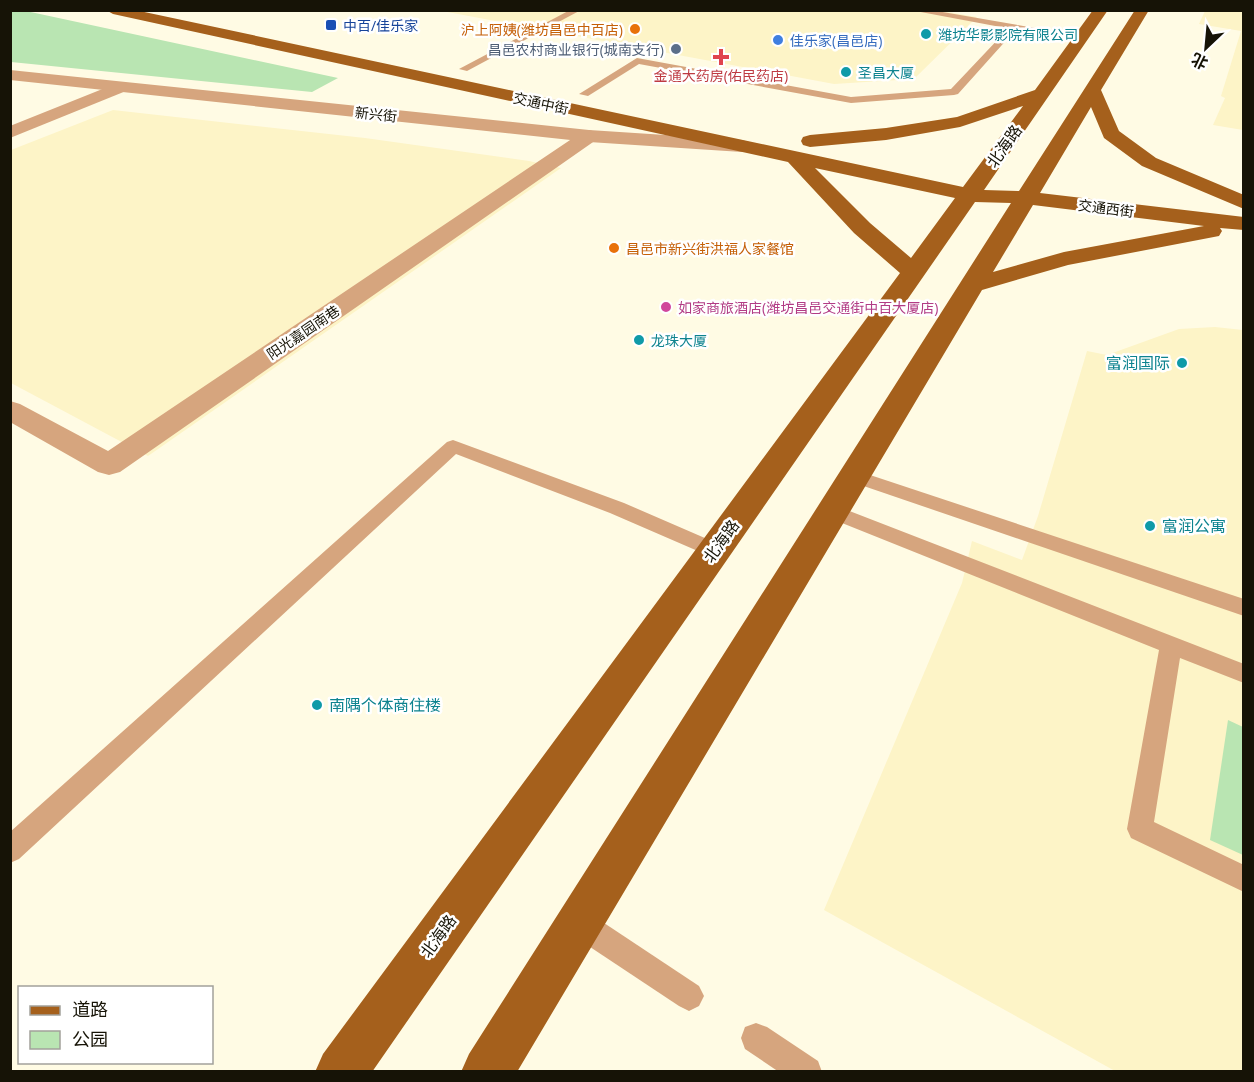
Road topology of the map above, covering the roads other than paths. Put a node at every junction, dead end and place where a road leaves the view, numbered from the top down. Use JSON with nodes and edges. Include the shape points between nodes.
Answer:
{"nodes":[{"id":1,"x":112,"y":10,"type":"edge"},
{"id":2,"x":183,"y":10,"type":"edge"},
{"id":3,"x":577,"y":10,"type":"edge"},
{"id":4,"x":914,"y":10,"type":"edge"},
{"id":5,"x":1101,"y":10,"type":"edge"},
{"id":6,"x":1142,"y":10,"type":"edge"},
{"id":7,"x":976,"y":31,"type":"dead end"},
{"id":8,"x":1006,"y":36,"type":"junction"},
{"id":9,"x":1078,"y":43,"type":"junction"},
{"id":10,"x":464,"y":69,"type":"junction"},
{"id":11,"x":10,"y":75,"type":"edge"},
{"id":12,"x":508,"y":78,"type":"dead end"},
{"id":13,"x":120,"y":87,"type":"junction"},
{"id":14,"x":562,"y":89,"type":"dead end"},
{"id":15,"x":1093,"y":90,"type":"junction"},
{"id":16,"x":1042,"y":93,"type":"junction"},
{"id":17,"x":584,"y":94,"type":"junction"},
{"id":18,"x":607,"y":98,"type":"dead end"},
{"id":19,"x":10,"y":133,"type":"edge"},
{"id":20,"x":589,"y":136,"type":"junction"},
{"id":21,"x":801,"y":145,"type":"junction"},
{"id":22,"x":742,"y":146,"type":"junction"},
{"id":23,"x":868,"y":152,"type":"dead end"},
{"id":24,"x":971,"y":181,"type":"junction"},
{"id":25,"x":1031,"y":191,"type":"junction"},
{"id":26,"x":1244,"y":205,"type":"edge"},
{"id":27,"x":1244,"y":225,"type":"edge"},
{"id":28,"x":914,"y":273,"type":"junction"},
{"id":29,"x":974,"y":285,"type":"junction"},
{"id":30,"x":10,"y":410,"type":"edge"},
{"id":31,"x":855,"y":476,"type":"junction"},
{"id":32,"x":834,"y":512,"type":"junction"},
{"id":33,"x":714,"y":550,"type":"junction"},
{"id":34,"x":1244,"y":608,"type":"edge"},
{"id":35,"x":1171,"y":645,"type":"junction"},
{"id":36,"x":1244,"y":674,"type":"edge"},
{"id":37,"x":10,"y":850,"type":"edge"},
{"id":38,"x":1244,"y":879,"type":"edge"},
{"id":39,"x":579,"y":923,"type":"junction"},
{"id":40,"x":689,"y":996,"type":"dead end"},
{"id":41,"x":756,"y":1038,"type":"dead end"},
{"id":42,"x":341,"y":1071,"type":"edge"},
{"id":43,"x":488,"y":1071,"type":"edge"},
{"id":44,"x":807,"y":1071,"type":"edge"}],
"edges":[{"from":1,"to":22,"type":"main road","name":"交通中街"},
{"from":2,"to":10,"type":"main road","name":"交通中街"},
{"from":3,"to":10,"type":"lane"},
{"from":4,"to":9,"type":"lane"},
{"from":5,"to":9,"type":"main road","name":"北海路"},
{"from":6,"to":15,"type":"main road"},
{"from":7,"to":8,"type":"lane"},
{"from":8,"to":9,"type":"lane"},
{"from":8,"to":17,"type":"lane","via":[[954,92],[851,100],[637,60]]},
{"from":9,"to":16,"type":"main road","name":"北海路"},
{"from":10,"to":12,"type":"main road","name":"交通中街"},
{"from":11,"to":13,"type":"street","name":"新兴街"},
{"from":13,"to":19,"type":"street"},
{"from":13,"to":20,"type":"street","name":"新兴街"},
{"from":14,"to":17,"type":"main road","name":"交通中街"},
{"from":15,"to":25,"type":"main road"},
{"from":15,"to":26,"type":"main road","via":[[1111,134],[1149,162]]},
{"from":16,"to":21,"type":"main road","via":[[960,122]]},
{"from":16,"to":24,"type":"main road","name":"北海路"},
{"from":17,"to":18,"type":"main road","name":"交通中街"},
{"from":20,"to":22,"type":"street","name":"新兴街"},
{"from":20,"to":30,"type":"street","name":"阳光嘉园南巷","via":[[109,465]]},
{"from":21,"to":22,"type":"main road","name":"交通中街"},
{"from":21,"to":23,"type":"main road","name":"交通中街"},
{"from":21,"to":24,"type":"main road","name":"交通中街"},
{"from":21,"to":28,"type":"main road","via":[[847,213]]},
{"from":24,"to":25,"type":"main road","name":"交通西街"},
{"from":24,"to":28,"type":"main road","name":"北海路"},
{"from":25,"to":26,"type":"main road","name":"交通西街"},
{"from":25,"to":27,"type":"main road","name":"交通西街"},
{"from":25,"to":29,"type":"main road"},
{"from":27,"to":29,"type":"main road","via":[[1064,259]]},
{"from":28,"to":33,"type":"main road","name":"北海路"},
{"from":29,"to":31,"type":"main road"},
{"from":31,"to":32,"type":"main road"},
{"from":31,"to":34,"type":"lane"},
{"from":32,"to":35,"type":"lane"},
{"from":32,"to":39,"type":"main road"},
{"from":33,"to":37,"type":"lane","via":[[617,508],[453,446]]},
{"from":33,"to":42,"type":"main road","name":"北海路"},
{"from":35,"to":36,"type":"lane"},
{"from":35,"to":38,"type":"lane","via":[[1140,829]]},
{"from":39,"to":40,"type":"lane"},
{"from":39,"to":43,"type":"main road"},
{"from":41,"to":44,"type":"lane"}]}
